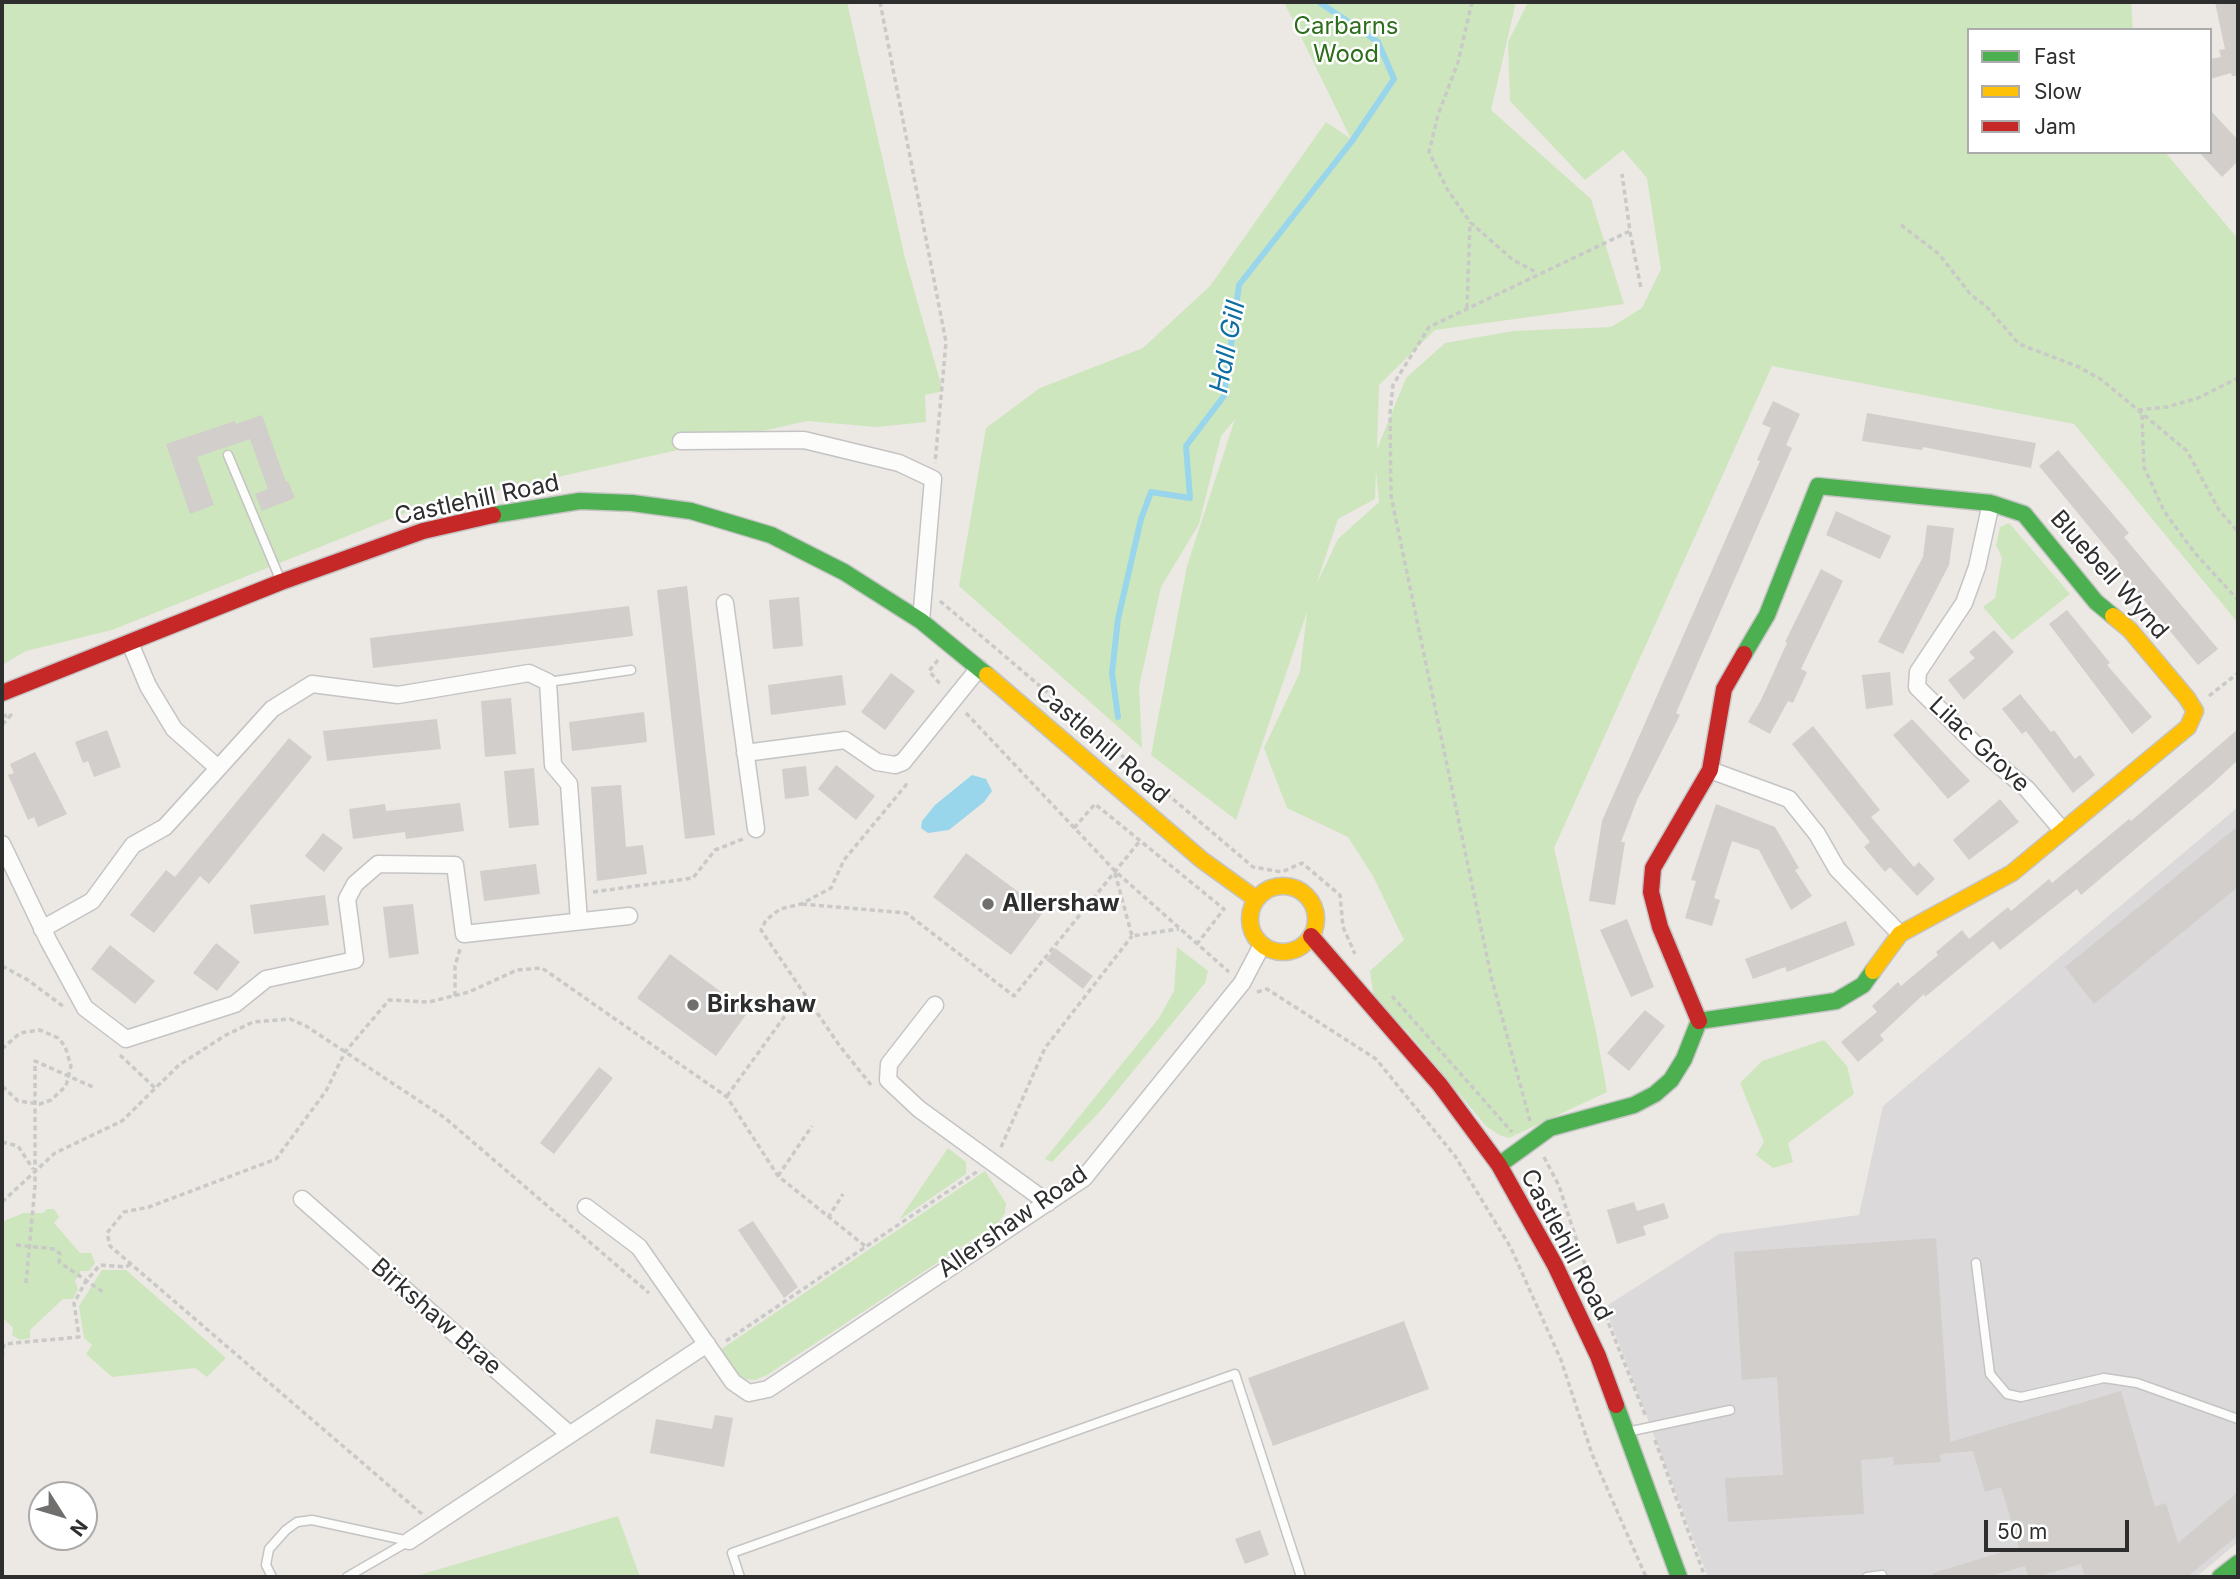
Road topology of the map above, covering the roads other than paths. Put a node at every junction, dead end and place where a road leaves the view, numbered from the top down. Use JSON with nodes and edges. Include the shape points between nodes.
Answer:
{"nodes":[{"id":1,"x":681,"y":441,"type":"dead end"},
{"id":2,"x":228,"y":454,"type":"dead end"},
{"id":3,"x":1991,"y":503,"type":"junction"},
{"id":4,"x":281,"y":582,"type":"junction"},
{"id":5,"x":725,"y":603,"type":"dead end"},
{"id":6,"x":920,"y":621,"type":"junction"},
{"id":7,"x":130,"y":643,"type":"junction"},
{"id":8,"x":979,"y":668,"type":"junction"},
{"id":9,"x":631,"y":670,"type":"dead end"},
{"id":10,"x":548,"y":682,"type":"junction"},
{"id":11,"x":2,"y":693,"type":"edge"},
{"id":12,"x":745,"y":752,"type":"junction"},
{"id":13,"x":218,"y":768,"type":"junction"},
{"id":14,"x":1710,"y":770,"type":"junction"},
{"id":15,"x":756,"y":829,"type":"road end"},
{"id":16,"x":2062,"y":830,"type":"junction"},
{"id":17,"x":2,"y":844,"type":"edge"},
{"id":18,"x":1256,"y":899,"type":"junction"},
{"id":19,"x":629,"y":916,"type":"dead end"},
{"id":20,"x":579,"y":921,"type":"junction"},
{"id":21,"x":42,"y":929,"type":"junction"},
{"id":22,"x":1900,"y":934,"type":"junction"},
{"id":23,"x":1311,"y":936,"type":"junction"},
{"id":24,"x":1262,"y":946,"type":"junction"},
{"id":25,"x":1288,"y":952,"type":"junction"},
{"id":26,"x":1343,"y":974,"type":"junction"},
{"id":27,"x":935,"y":1005,"type":"dead end"},
{"id":28,"x":1699,"y":1021,"type":"junction"},
{"id":29,"x":1499,"y":1165,"type":"junction"},
{"id":30,"x":302,"y":1199,"type":"dead end"},
{"id":31,"x":1048,"y":1203,"type":"junction"},
{"id":32,"x":586,"y":1207,"type":"dead end"},
{"id":33,"x":1976,"y":1264,"type":"dead end"},
{"id":34,"x":708,"y":1348,"type":"junction"},
{"id":35,"x":1730,"y":1410,"type":"dead end"},
{"id":36,"x":2238,"y":1419,"type":"edge"},
{"id":37,"x":1624,"y":1433,"type":"junction"},
{"id":38,"x":569,"y":1434,"type":"junction"},
{"id":39,"x":409,"y":1541,"type":"junction"},
{"id":40,"x":2238,"y":1563,"type":"edge"},
{"id":41,"x":1882,"y":1575,"type":"dead end"},
{"id":42,"x":272,"y":1577,"type":"edge"},
{"id":43,"x":347,"y":1577,"type":"edge"},
{"id":44,"x":740,"y":1577,"type":"edge"},
{"id":45,"x":1301,"y":1577,"type":"edge"},
{"id":46,"x":1679,"y":1577,"type":"edge"},
{"id":47,"x":1867,"y":1577,"type":"edge"},
{"id":48,"x":2220,"y":1577,"type":"edge"}],
"edges":[{"from":1,"to":6,"type":"street","via":[[804,440],[899,463],[933,479]]},
{"from":2,"to":4,"type":"lane"},
{"from":3,"to":14,"type":"main road","name":"Bluebell Wynd","via":[[1818,486],[1767,615],[1724,689]]},
{"from":3,"to":16,"type":"street","name":"Lilac Grove","via":[[1964,603],[1918,672],[1917,687],[2027,789]]},
{"from":3,"to":16,"type":"main road","name":"Bluebell Wynd","via":[[2024,514],[2193,709],[2188,727]]},
{"from":4,"to":6,"type":"main road","name":"Castlehill Road","via":[[423,531],[510,511],[580,501],[632,503],[691,511],[771,535],[844,572]]},
{"from":4,"to":7,"type":"main road","name":"Castlehill Road"},
{"from":5,"to":12,"type":"street"},
{"from":6,"to":8,"type":"main road","name":"Castlehill Road"},
{"from":7,"to":11,"type":"main road","name":"Castlehill Road"},
{"from":7,"to":13,"type":"street","via":[[148,686],[174,729]]},
{"from":8,"to":12,"type":"street","via":[[903,762],[885,765],[845,740]]},
{"from":8,"to":18,"type":"main road","name":"Castlehill Road","via":[[1202,860]]},
{"from":9,"to":10,"type":"lane"},
{"from":10,"to":13,"type":"street","via":[[528,673],[398,695],[312,684],[272,709]]},
{"from":10,"to":20,"type":"street","via":[[553,765],[569,784]]},
{"from":12,"to":15,"type":"street"},
{"from":13,"to":21,"type":"street","via":[[165,827],[133,845],[92,901]]},
{"from":14,"to":22,"type":"street","via":[[1789,799],[1837,869]]},
{"from":14,"to":28,"type":"main road","name":"Bluebell Wynd","via":[[1662,848],[1653,868],[1651,892],[1660,927]]},
{"from":16,"to":22,"type":"main road","via":[[1984,891]]},
{"from":17,"to":21,"type":"street"},
{"from":18,"to":23,"type":"main road","via":[[1279,885],[1298,888],[1316,912]]},
{"from":18,"to":24,"type":"main road","via":[[1249,918]]},
{"from":19,"to":20,"type":"street"},
{"from":20,"to":21,"type":"street","via":[[464,934],[456,865],[378,864],[355,884],[347,899],[355,960],[266,979],[235,1003],[126,1039],[86,1008]]},
{"from":22,"to":28,"type":"main road","via":[[1863,985],[1836,1001]]},
{"from":23,"to":25,"type":"main road","via":[[1300,948]]},
{"from":23,"to":26,"type":"main road","name":"Castlehill Road"},
{"from":24,"to":25,"type":"main road","name":"Castlehill Road"},
{"from":24,"to":31,"type":"street","name":"Allershaw Road","via":[[1242,983],[1084,1178]]},
{"from":25,"to":26,"type":"main road","name":"Castlehill Road"},
{"from":26,"to":29,"type":"main road","name":"Castlehill Road","via":[[1440,1085]]},
{"from":27,"to":31,"type":"street","via":[[889,1064],[887,1080],[919,1109]]},
{"from":28,"to":29,"type":"main road","via":[[1684,1059],[1655,1094],[1634,1105],[1550,1128]]},
{"from":29,"to":37,"type":"main road","name":"Castlehill Road","via":[[1561,1276],[1598,1356]]},
{"from":30,"to":38,"type":"street","name":"Birkshaw Brae"},
{"from":31,"to":34,"type":"street","name":"Allershaw Road","via":[[768,1389],[749,1392],[733,1382]]},
{"from":32,"to":34,"type":"street","via":[[639,1247]]},
{"from":33,"to":36,"type":"lane","via":[[1990,1374],[2007,1394],[2021,1397],[2104,1378],[2137,1383]]},
{"from":34,"to":38,"type":"street"},
{"from":35,"to":37,"type":"lane"},
{"from":37,"to":46,"type":"main road","name":"Castlehill Road"},
{"from":38,"to":39,"type":"street"},
{"from":39,"to":42,"type":"lane","via":[[312,1520],[297,1522],[269,1549],[266,1565]]},
{"from":39,"to":43,"type":"lane"},
{"from":40,"to":48,"type":"main road"},
{"from":41,"to":47,"type":"lane"},
{"from":44,"to":45,"type":"lane","via":[[732,1553],[1235,1374]]}]}
